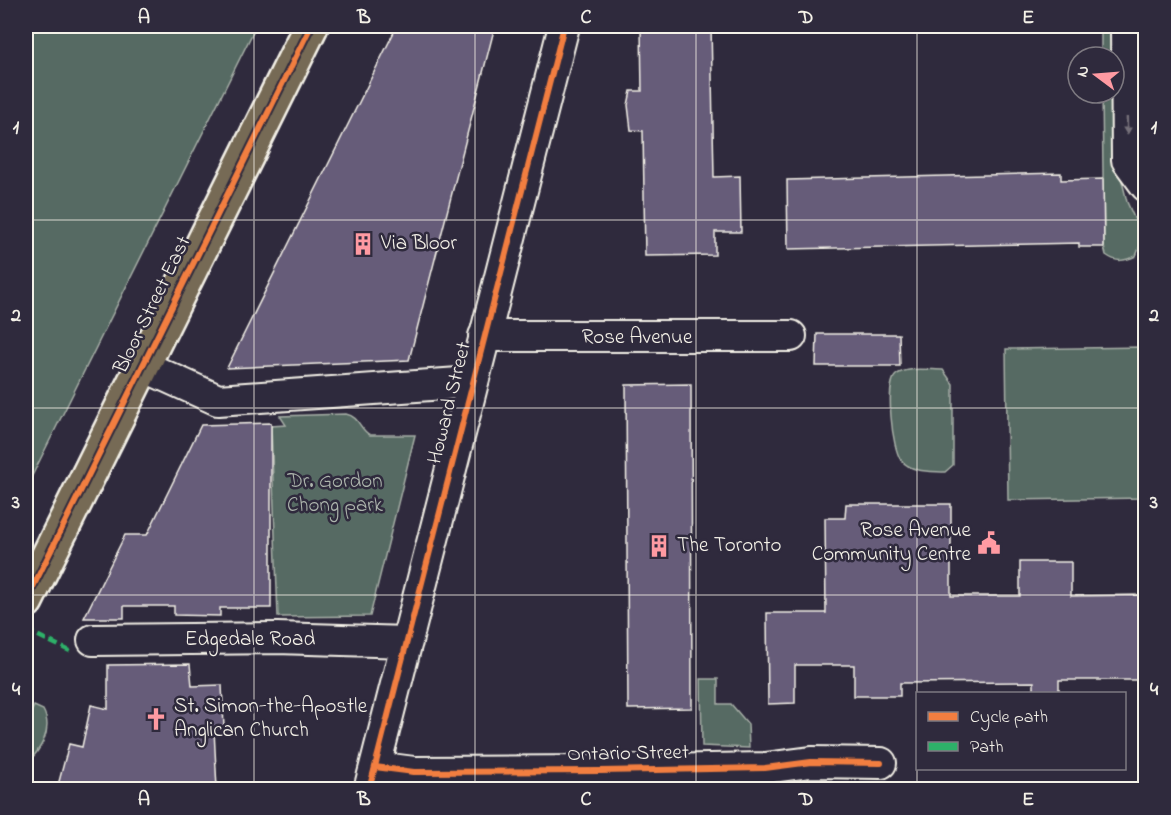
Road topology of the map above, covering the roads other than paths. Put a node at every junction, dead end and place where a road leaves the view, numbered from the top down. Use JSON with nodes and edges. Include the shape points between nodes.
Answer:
{"nodes":[{"id":1,"x":311,"y":26,"type":"edge"},
{"id":2,"x":564,"y":26,"type":"edge"},
{"id":3,"x":1126,"y":26,"type":"edge"},
{"id":4,"x":1146,"y":186,"type":"edge"},
{"id":5,"x":484,"y":336,"type":"junction"},
{"id":6,"x":791,"y":336,"type":"dead end"},
{"id":7,"x":141,"y":365,"type":"junction"},
{"id":8,"x":473,"y":382,"type":"junction"},
{"id":9,"x":26,"y":601,"type":"edge"},
{"id":10,"x":93,"y":640,"type":"dead end"},
{"id":11,"x":407,"y":642,"type":"junction"},
{"id":12,"x":881,"y":763,"type":"dead end"},
{"id":13,"x":372,"y":778,"type":"edge"}],
"edges":[{"from":1,"to":7,"type":"main road","name":"Bloor Street East"},
{"from":2,"to":5,"type":"street","name":"Howard Street"},
{"from":3,"to":4,"type":"street","one_way":true,"via":[[1127,160]]},
{"from":5,"to":6,"type":"street","name":"Rose Avenue"},
{"from":5,"to":8,"type":"street","name":"Howard Street"},
{"from":7,"to":8,"type":"street","via":[[218,400]]},
{"from":7,"to":9,"type":"main road","name":"Bloor Street East"},
{"from":8,"to":11,"type":"street","name":"Howard Street"},
{"from":10,"to":11,"type":"street","name":"Edgedale Road","via":[[277,638]]},
{"from":11,"to":13,"type":"street","name":"Howard Street"},
{"from":12,"to":13,"type":"street","name":"Ontario Street","via":[[414,772]]}]}
